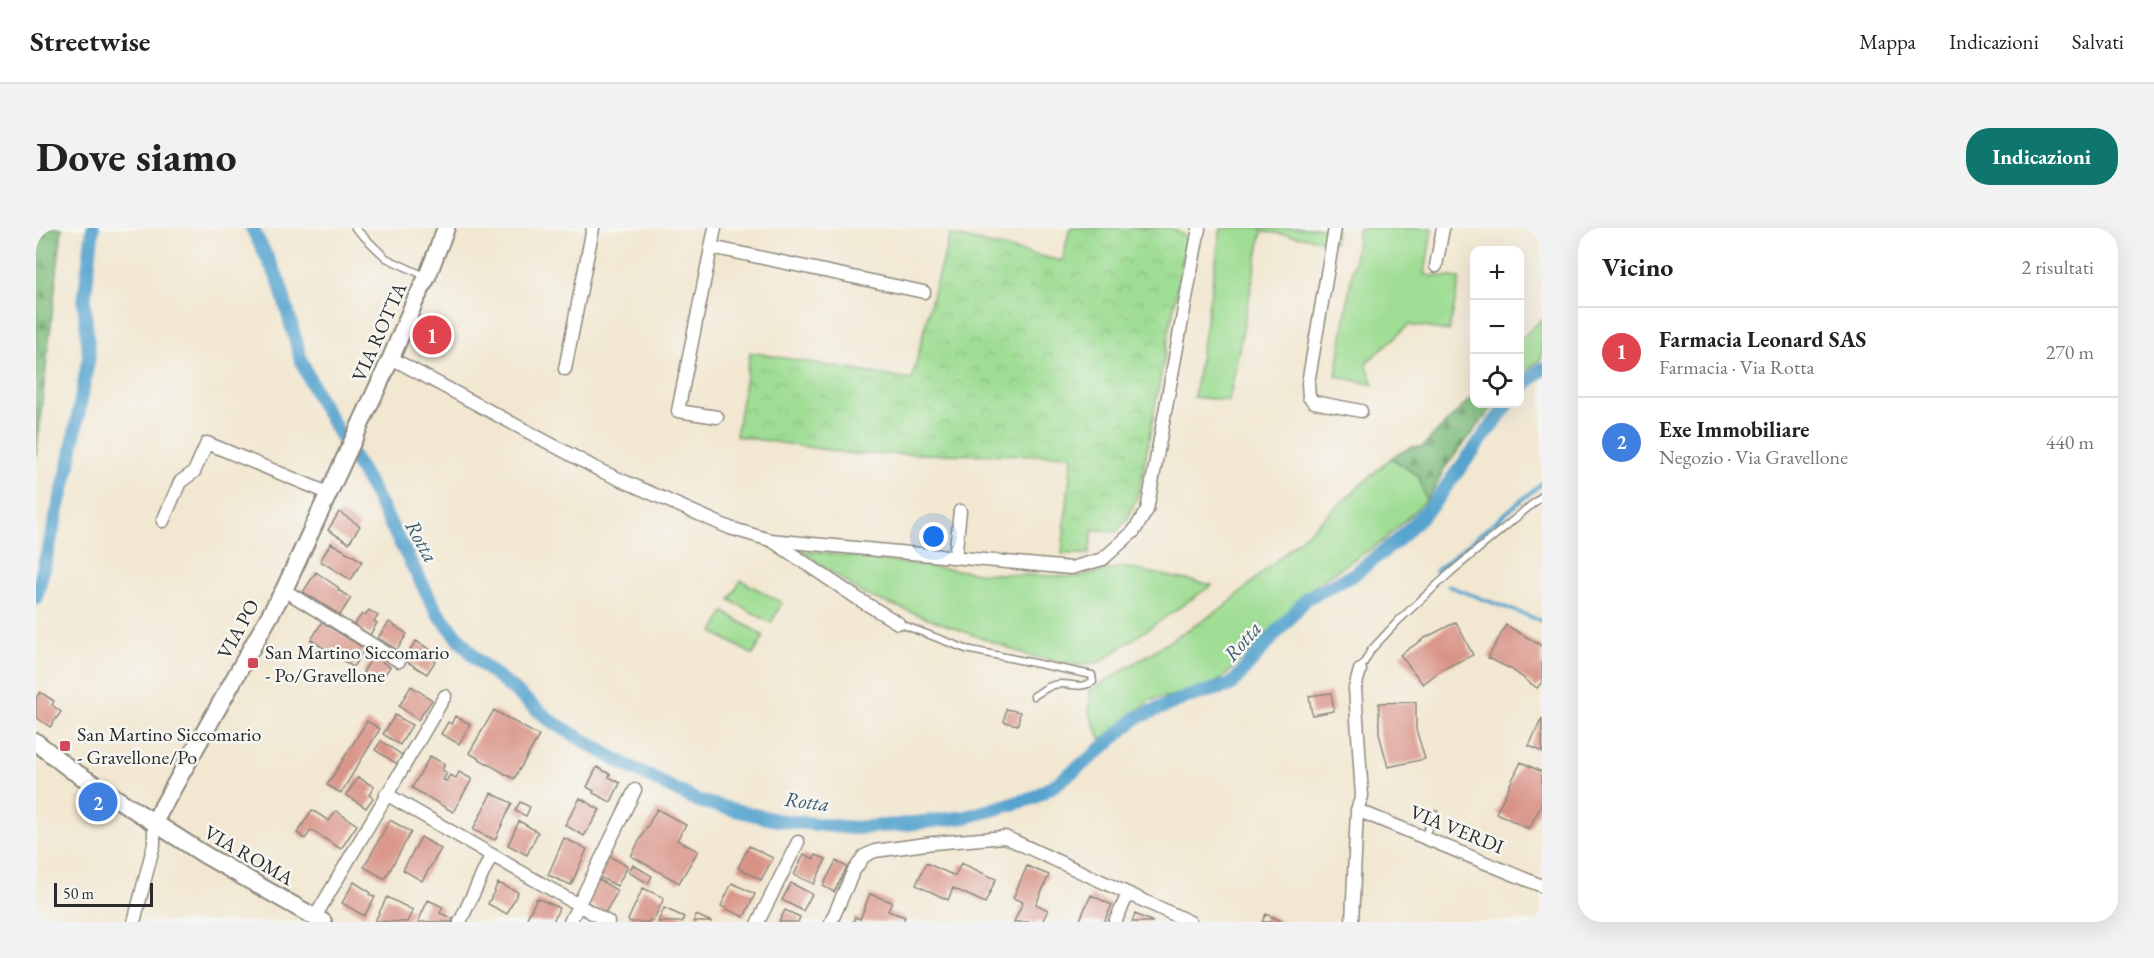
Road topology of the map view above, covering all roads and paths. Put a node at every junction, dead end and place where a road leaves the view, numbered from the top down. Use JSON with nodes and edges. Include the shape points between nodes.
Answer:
{"nodes":[{"id":1,"x":355,"y":228,"type":"edge"},
{"id":2,"x":446,"y":228,"type":"edge"},
{"id":3,"x":593,"y":228,"type":"edge"},
{"id":4,"x":715,"y":228,"type":"edge"},
{"id":5,"x":1199,"y":228,"type":"edge"},
{"id":6,"x":1335,"y":228,"type":"edge"},
{"id":7,"x":1443,"y":228,"type":"edge"},
{"id":8,"x":711,"y":247,"type":"junction"},
{"id":9,"x":1436,"y":266,"type":"dead end"},
{"id":10,"x":427,"y":277,"type":"junction"},
{"id":11,"x":924,"y":292,"type":"dead end"},
{"id":12,"x":390,"y":358,"type":"junction"},
{"id":13,"x":564,"y":369,"type":"dead end"},
{"id":14,"x":1361,"y":411,"type":"dead end"},
{"id":15,"x":717,"y":417,"type":"dead end"},
{"id":16,"x":344,"y":459,"type":"joint"},
{"id":17,"x":328,"y":493,"type":"junction"},
{"id":18,"x":1542,"y":496,"type":"edge"},
{"id":19,"x":960,"y":511,"type":"dead end"},
{"id":20,"x":163,"y":520,"type":"dead end"},
{"id":21,"x":770,"y":540,"type":"junction"},
{"id":22,"x":956,"y":558,"type":"junction"},
{"id":23,"x":284,"y":590,"type":"junction"},
{"id":24,"x":898,"y":622,"type":"joint"},
{"id":25,"x":399,"y":661,"type":"dead end"},
{"id":26,"x":1360,"y":670,"type":"joint"},
{"id":27,"x":446,"y":696,"type":"dead end"},
{"id":28,"x":1034,"y":696,"type":"dead end"},
{"id":29,"x":36,"y":742,"type":"edge"},
{"id":30,"x":635,"y":790,"type":"dead end"},
{"id":31,"x":386,"y":794,"type":"junction"},
{"id":32,"x":1357,"y":810,"type":"junction"},
{"id":33,"x":1435,"y":814,"type":"dead end"},
{"id":34,"x":154,"y":822,"type":"junction"},
{"id":35,"x":1424,"y":837,"type":"junction"},
{"id":36,"x":798,"y":842,"type":"dead end"},
{"id":37,"x":491,"y":856,"type":"junction"},
{"id":38,"x":1542,"y":886,"type":"edge"},
{"id":39,"x":1128,"y":894,"type":"junction"},
{"id":40,"x":578,"y":905,"type":"junction"},
{"id":41,"x":319,"y":920,"type":"edge"},
{"id":42,"x":134,"y":922,"type":"edge"},
{"id":43,"x":460,"y":922,"type":"edge"},
{"id":44,"x":570,"y":922,"type":"edge"},
{"id":45,"x":608,"y":922,"type":"edge"},
{"id":46,"x":758,"y":922,"type":"edge"},
{"id":47,"x":831,"y":922,"type":"edge"},
{"id":48,"x":1115,"y":922,"type":"edge"},
{"id":49,"x":1190,"y":922,"type":"edge"},
{"id":50,"x":1352,"y":922,"type":"edge"}],
"edges":[{"from":1,"to":10,"type":"lane","via":[[386,258]]},
{"from":2,"to":10,"type":"street","name":"VIA ROTTA"},
{"from":3,"to":13,"type":"street"},
{"from":4,"to":8,"type":"street"},
{"from":5,"to":22,"type":"street","via":[[1147,510],[1134,531],[1103,559],[1071,568]]},
{"from":6,"to":14,"type":"street","via":[[1308,383],[1309,398]]},
{"from":7,"to":9,"type":"street"},
{"from":8,"to":11,"type":"street"},
{"from":8,"to":15,"type":"street","via":[[678,411]]},
{"from":10,"to":12,"type":"street","name":"VIA ROTTA"},
{"from":12,"to":16,"type":"street","name":"VIA ROTTA"},
{"from":12,"to":21,"type":"street","via":[[601,471],[730,528]]},
{"from":16,"to":17,"type":"street","name":"VIA PO"},
{"from":17,"to":20,"type":"street","via":[[207,443],[194,472],[180,482]]},
{"from":17,"to":23,"type":"street","name":"VIA PO"},
{"from":18,"to":26,"type":"lane","via":[[1398,621],[1371,650]]},
{"from":19,"to":22,"type":"street"},
{"from":21,"to":22,"type":"street"},
{"from":21,"to":24,"type":"street"},
{"from":23,"to":25,"type":"street"},
{"from":23,"to":34,"type":"street","name":"VIA PO"},
{"from":24,"to":28,"type":"lane","via":[[966,648],[1092,675],[1093,682],[1083,687],[1059,684]]},
{"from":26,"to":32,"type":"street","via":[[1356,688],[1362,796]]},
{"from":27,"to":31,"type":"street"},
{"from":29,"to":34,"type":"street","name":"VIA ROMA","via":[[69,769]]},
{"from":30,"to":40,"type":"street"},
{"from":31,"to":37,"type":"street"},
{"from":31,"to":41,"type":"street"},
{"from":32,"to":35,"type":"street","name":"VIA VERDI"},
{"from":32,"to":50,"type":"street"},
{"from":33,"to":35,"type":"lane"},
{"from":34,"to":41,"type":"street","name":"VIA ROMA"},
{"from":34,"to":42,"type":"street","via":[[154,844]]},
{"from":35,"to":38,"type":"street","name":"VIA VERDI"},
{"from":36,"to":46,"type":"street"},
{"from":37,"to":40,"type":"street"},
{"from":37,"to":43,"type":"street"},
{"from":39,"to":47,"type":"street","via":[[1005,837],[933,843],[864,855]]},
{"from":39,"to":48,"type":"street"},
{"from":39,"to":49,"type":"street"},
{"from":40,"to":44,"type":"street"},
{"from":40,"to":45,"type":"street"}]}
